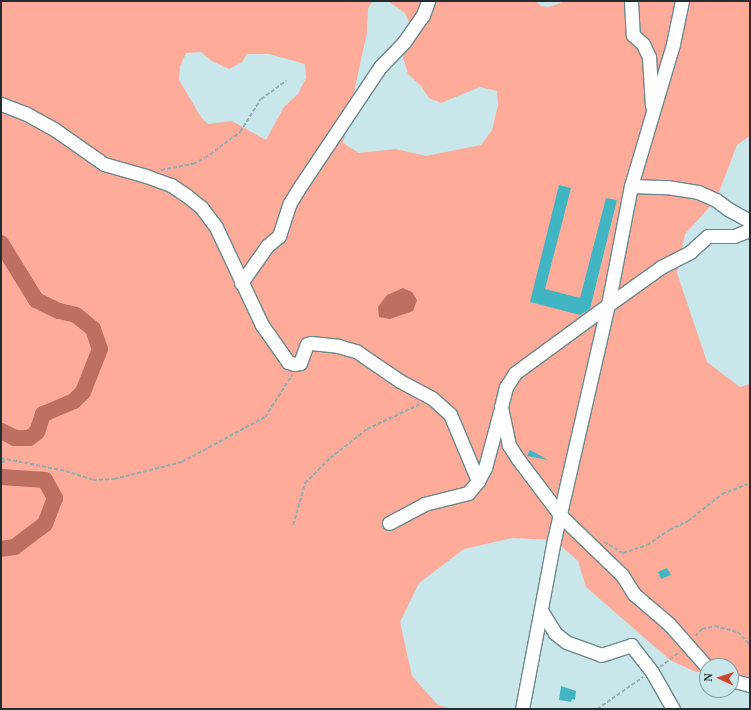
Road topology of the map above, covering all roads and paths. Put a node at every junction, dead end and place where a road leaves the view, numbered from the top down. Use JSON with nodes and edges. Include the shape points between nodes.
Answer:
{"nodes":[{"id":1,"x":428,"y":1,"type":"edge"},
{"id":2,"x":631,"y":1,"type":"edge"},
{"id":3,"x":682,"y":1,"type":"edge"},
{"id":4,"x":286,"y":81,"type":"dead end"},
{"id":5,"x":1,"y":104,"type":"edge"},
{"id":6,"x":652,"y":114,"type":"junction"},
{"id":7,"x":146,"y":176,"type":"junction"},
{"id":8,"x":630,"y":186,"type":"junction"},
{"id":9,"x":750,"y":221,"type":"edge"},
{"id":10,"x":750,"y":230,"type":"edge"},
{"id":11,"x":241,"y":283,"type":"junction"},
{"id":12,"x":608,"y":305,"type":"junction"},
{"id":13,"x":300,"y":362,"type":"junction"},
{"id":14,"x":432,"y":398,"type":"junction"},
{"id":15,"x":502,"y":407,"type":"junction"},
{"id":16,"x":1,"y":458,"type":"edge"},
{"id":17,"x":7,"y":461,"type":"junction"},
{"id":18,"x":1,"y":462,"type":"edge"},
{"id":19,"x":478,"y":482,"type":"junction"},
{"id":20,"x":750,"y":483,"type":"edge"},
{"id":21,"x":561,"y":516,"type":"junction"},
{"id":22,"x":389,"y":523,"type":"dead end"},
{"id":23,"x":293,"y":525,"type":"dead end"},
{"id":24,"x":598,"y":538,"type":"dead end"},
{"id":25,"x":542,"y":612,"type":"junction"},
{"id":26,"x":686,"y":645,"type":"junction"},
{"id":27,"x":750,"y":645,"type":"edge"},
{"id":28,"x":699,"y":659,"type":"edge"},
{"id":29,"x":652,"y":672,"type":"junction"},
{"id":30,"x":739,"y":682,"type":"edge"},
{"id":31,"x":750,"y":685,"type":"edge"},
{"id":32,"x":522,"y":709,"type":"edge"},
{"id":33,"x":597,"y":709,"type":"edge"},
{"id":34,"x":673,"y":709,"type":"edge"}],
"edges":[{"from":1,"to":11,"type":"street","via":[[415,26],[380,67],[301,185],[290,203],[279,236],[267,246]]},
{"from":2,"to":6,"type":"street","via":[[633,35],[643,44],[649,57]]},
{"from":3,"to":6,"type":"street","via":[[673,44]]},
{"from":4,"to":7,"type":"path","via":[[261,99],[240,132],[205,158],[193,164],[155,170]]},
{"from":5,"to":7,"type":"street","via":[[25,113],[54,129],[104,164]]},
{"from":6,"to":8,"type":"street"},
{"from":7,"to":11,"type":"street","via":[[171,185],[201,207],[216,227]]},
{"from":8,"to":9,"type":"street","via":[[667,187],[698,192]]},
{"from":8,"to":12,"type":"street"},
{"from":10,"to":12,"type":"street","via":[[734,236],[708,236],[690,252],[661,267]]},
{"from":11,"to":13,"type":"street","via":[[262,326],[288,362]]},
{"from":12,"to":15,"type":"street","via":[[515,373],[506,387]]},
{"from":12,"to":21,"type":"street"},
{"from":13,"to":14,"type":"street","via":[[307,344],[338,346],[356,351],[400,381]]},
{"from":13,"to":17,"type":"path","via":[[265,417],[182,462],[114,479],[93,480],[66,471]]},
{"from":14,"to":19,"type":"street","via":[[450,414]]},
{"from":14,"to":23,"type":"path","via":[[367,429],[330,458],[305,483]]},
{"from":15,"to":19,"type":"street","via":[[492,449]]},
{"from":15,"to":21,"type":"street","via":[[509,444]]},
{"from":16,"to":17,"type":"path"},
{"from":17,"to":18,"type":"path"},
{"from":19,"to":22,"type":"street","via":[[468,493],[424,504]]},
{"from":20,"to":24,"type":"path","via":[[722,494],[688,521],[647,545],[623,552]]},
{"from":21,"to":25,"type":"street"},
{"from":21,"to":26,"type":"street","via":[[622,575],[634,594],[669,624]]},
{"from":25,"to":29,"type":"street","via":[[555,633],[566,642],[601,655],[631,645]]},
{"from":25,"to":32,"type":"street"},
{"from":26,"to":27,"type":"path","via":[[702,629],[715,626],[738,632]]},
{"from":26,"to":28,"type":"street"},
{"from":26,"to":29,"type":"path"},
{"from":29,"to":33,"type":"path"},
{"from":29,"to":34,"type":"street"},
{"from":30,"to":31,"type":"street"}]}
